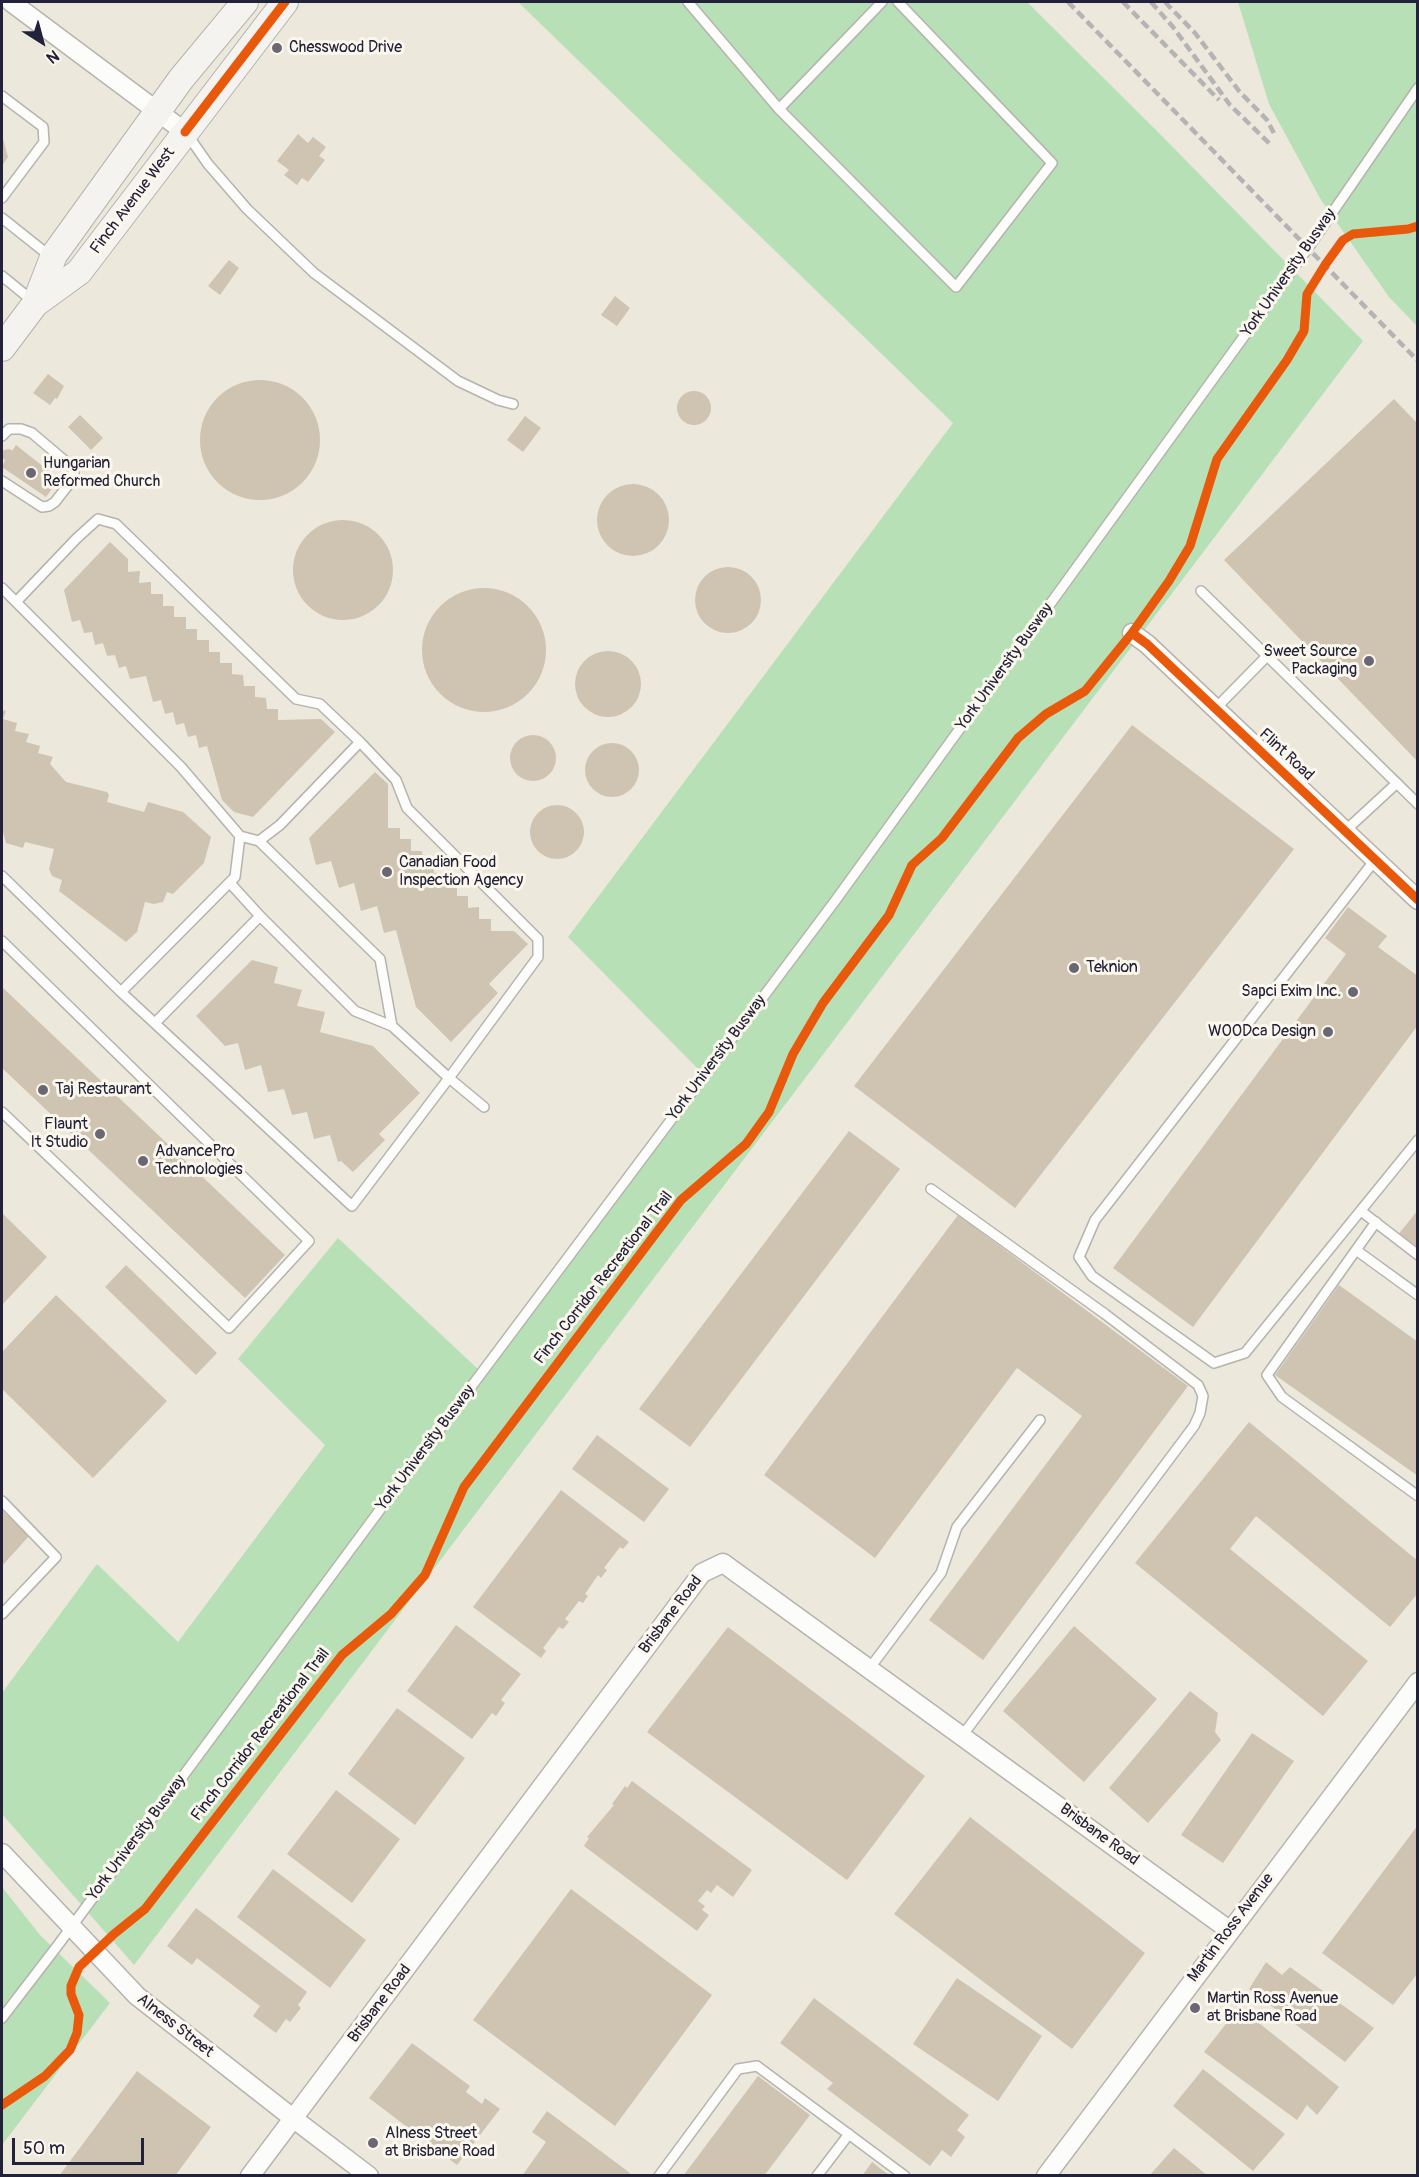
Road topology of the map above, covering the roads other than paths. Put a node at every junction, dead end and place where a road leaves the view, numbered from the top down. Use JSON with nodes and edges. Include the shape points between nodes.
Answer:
{"nodes":[{"id":1,"x":10,"y":2,"type":"edge"},
{"id":2,"x":245,"y":2,"type":"edge"},
{"id":3,"x":285,"y":2,"type":"edge"},
{"id":4,"x":688,"y":2,"type":"edge"},
{"id":5,"x":882,"y":2,"type":"edge"},
{"id":6,"x":898,"y":2,"type":"edge"},
{"id":7,"x":1418,"y":88,"type":"edge"},
{"id":8,"x":2,"y":96,"type":"edge"},
{"id":9,"x":778,"y":109,"type":"junction"},
{"id":10,"x":157,"y":111,"type":"junction"},
{"id":11,"x":185,"y":132,"type":"junction"},
{"id":12,"x":2,"y":198,"type":"edge"},
{"id":13,"x":2,"y":218,"type":"edge"},
{"id":14,"x":53,"y":258,"type":"junction"},
{"id":15,"x":2,"y":276,"type":"edge"},
{"id":16,"x":35,"y":304,"type":"junction"},
{"id":17,"x":2,"y":348,"type":"edge"},
{"id":18,"x":513,"y":404,"type":"dead end"},
{"id":19,"x":4,"y":429,"type":"edge"},
{"id":20,"x":2,"y":481,"type":"edge"},
{"id":21,"x":2,"y":588,"type":"edge"},
{"id":22,"x":1201,"y":591,"type":"dead end"},
{"id":23,"x":16,"y":602,"type":"junction"},
{"id":24,"x":1132,"y":633,"type":"dead end"},
{"id":25,"x":1267,"y":656,"type":"junction"},
{"id":26,"x":1215,"y":709,"type":"junction"},
{"id":27,"x":360,"y":742,"type":"junction"},
{"id":28,"x":1397,"y":783,"type":"junction"},
{"id":29,"x":1418,"y":804,"type":"edge"},
{"id":30,"x":1345,"y":831,"type":"junction"},
{"id":31,"x":240,"y":836,"type":"junction"},
{"id":32,"x":259,"y":841,"type":"junction"},
{"id":33,"x":1375,"y":860,"type":"junction"},
{"id":34,"x":2,"y":876,"type":"edge"},
{"id":35,"x":230,"y":883,"type":"junction"},
{"id":36,"x":1415,"y":894,"type":"edge"},
{"id":37,"x":260,"y":916,"type":"junction"},
{"id":38,"x":2,"y":941,"type":"edge"},
{"id":39,"x":121,"y":992,"type":"junction"},
{"id":40,"x":155,"y":1023,"type":"junction"},
{"id":41,"x":392,"y":1026,"type":"junction"},
{"id":42,"x":449,"y":1078,"type":"junction"},
{"id":43,"x":484,"y":1107,"type":"dead end"},
{"id":44,"x":2,"y":1112,"type":"edge"},
{"id":45,"x":1418,"y":1140,"type":"edge"},
{"id":46,"x":931,"y":1189,"type":"dead end"},
{"id":47,"x":1361,"y":1211,"type":"junction"},
{"id":48,"x":1376,"y":1222,"type":"junction"},
{"id":49,"x":1356,"y":1250,"type":"junction"},
{"id":50,"x":1418,"y":1255,"type":"edge"},
{"id":51,"x":1418,"y":1295,"type":"edge"},
{"id":52,"x":1040,"y":1420,"type":"dead end"},
{"id":53,"x":1418,"y":1496,"type":"edge"},
{"id":54,"x":2,"y":1501,"type":"edge"},
{"id":55,"x":2,"y":1614,"type":"edge"},
{"id":56,"x":869,"y":1669,"type":"junction"},
{"id":57,"x":1418,"y":1682,"type":"edge"},
{"id":58,"x":962,"y":1736,"type":"junction"},
{"id":59,"x":2,"y":1853,"type":"edge"},
{"id":60,"x":71,"y":1927,"type":"junction"},
{"id":61,"x":1229,"y":1930,"type":"junction"},
{"id":62,"x":2,"y":2018,"type":"edge"},
{"id":63,"x":294,"y":2119,"type":"junction"},
{"id":64,"x":849,"y":2134,"type":"junction"},
{"id":65,"x":250,"y":2175,"type":"edge"},
{"id":66,"x":369,"y":2175,"type":"edge"},
{"id":67,"x":659,"y":2175,"type":"edge"},
{"id":68,"x":817,"y":2175,"type":"edge"},
{"id":69,"x":905,"y":2175,"type":"edge"},
{"id":70,"x":1046,"y":2175,"type":"edge"}],
"edges":[{"from":1,"to":10,"type":"street"},
{"from":2,"to":10,"type":"main road","name":"Finch Avenue West"},
{"from":3,"to":11,"type":"main road","name":"Finch Avenue West"},
{"from":4,"to":9,"type":"lane"},
{"from":5,"to":9,"type":"lane"},
{"from":6,"to":9,"type":"lane","via":[[1052,163],[956,287]]},
{"from":7,"to":60,"type":"lane","name":"York University Busway","via":[[1308,248],[835,901]]},
{"from":8,"to":12,"type":"lane","via":[[43,127],[44,142]]},
{"from":10,"to":11,"type":"street"},
{"from":10,"to":14,"type":"main road","name":"Finch Avenue West"},
{"from":11,"to":16,"type":"main road","name":"Finch Avenue West","via":[[79,272]]},
{"from":11,"to":18,"type":"lane","via":[[248,209],[314,273],[458,381]]},
{"from":13,"to":14,"type":"lane"},
{"from":14,"to":16,"type":"main road","name":"Finch Avenue West"},
{"from":15,"to":16,"type":"lane"},
{"from":16,"to":17,"type":"main road","name":"Finch Avenue West"},
{"from":19,"to":20,"type":"lane","via":[[32,433],[74,472],[55,502],[42,507]]},
{"from":21,"to":23,"type":"lane"},
{"from":22,"to":25,"type":"lane"},
{"from":23,"to":27,"type":"lane","via":[[98,519],[116,524],[296,699],[320,704]]},
{"from":23,"to":31,"type":"lane","via":[[181,766]]},
{"from":24,"to":26,"type":"street","name":"Flint Road"},
{"from":25,"to":26,"type":"lane"},
{"from":25,"to":28,"type":"lane"},
{"from":26,"to":30,"type":"street","name":"Flint Road"},
{"from":27,"to":32,"type":"lane","via":[[280,825]]},
{"from":27,"to":42,"type":"lane","via":[[396,780],[407,808],[538,939],[538,957]]},
{"from":28,"to":29,"type":"lane"},
{"from":28,"to":30,"type":"lane"},
{"from":30,"to":33,"type":"street","name":"Flint Road"},
{"from":31,"to":32,"type":"lane"},
{"from":31,"to":35,"type":"lane","via":[[235,877]]},
{"from":32,"to":41,"type":"lane","via":[[380,959]]},
{"from":33,"to":36,"type":"street","name":"Flint Road"},
{"from":33,"to":47,"type":"lane","via":[[1095,1220],[1079,1257],[1092,1276],[1214,1363],[1245,1353]]},
{"from":34,"to":39,"type":"lane"},
{"from":35,"to":37,"type":"lane"},
{"from":35,"to":39,"type":"lane"},
{"from":37,"to":40,"type":"lane"},
{"from":37,"to":41,"type":"lane","via":[[355,1011]]},
{"from":38,"to":44,"type":"lane","via":[[309,1241],[229,1328]]},
{"from":39,"to":40,"type":"lane"},
{"from":40,"to":42,"type":"lane","via":[[352,1206]]},
{"from":41,"to":42,"type":"lane"},
{"from":42,"to":43,"type":"lane"},
{"from":45,"to":47,"type":"lane"},
{"from":46,"to":58,"type":"lane","via":[[1198,1385],[1203,1396],[1194,1426]]},
{"from":47,"to":48,"type":"lane"},
{"from":48,"to":49,"type":"lane"},
{"from":48,"to":50,"type":"lane"},
{"from":49,"to":51,"type":"lane"},
{"from":49,"to":53,"type":"lane","via":[[1267,1375],[1282,1397]]},
{"from":52,"to":56,"type":"lane","via":[[957,1527],[941,1573]]},
{"from":54,"to":55,"type":"lane","via":[[56,1557]]},
{"from":56,"to":58,"type":"street","name":"Brisbane Road"},
{"from":56,"to":63,"type":"street","name":"Brisbane Road","via":[[723,1563],[702,1573]]},
{"from":57,"to":61,"type":"street","name":"Martin Ross Avenue"},
{"from":58,"to":61,"type":"street","name":"Brisbane Road"},
{"from":59,"to":60,"type":"street","name":"Alness Street"},
{"from":60,"to":62,"type":"lane","name":"York University Busway"},
{"from":60,"to":63,"type":"street","name":"Alness Street","via":[[137,1996]]},
{"from":61,"to":70,"type":"street","name":"Martin Ross Avenue"},
{"from":63,"to":65,"type":"street","name":"Brisbane Road"},
{"from":63,"to":66,"type":"street","name":"Alness Street"},
{"from":64,"to":67,"type":"lane","via":[[757,2066],[738,2068]]},
{"from":64,"to":68,"type":"lane"},
{"from":64,"to":69,"type":"lane"}]}
